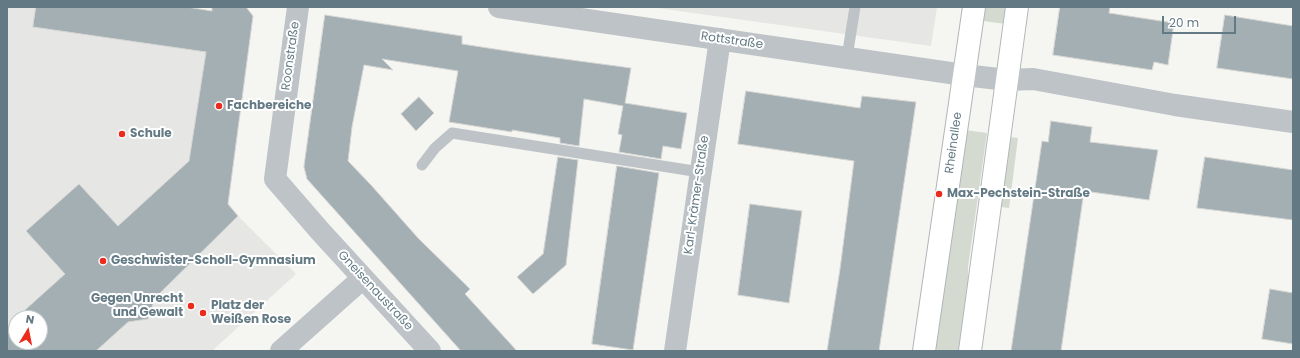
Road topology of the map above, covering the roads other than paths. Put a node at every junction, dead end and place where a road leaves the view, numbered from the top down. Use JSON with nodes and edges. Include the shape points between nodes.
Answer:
{"nodes":[{"id":1,"x":298,"y":7,"type":"edge"},
{"id":2,"x":499,"y":7,"type":"edge"},
{"id":3,"x":855,"y":7,"type":"edge"},
{"id":4,"x":974,"y":7,"type":"edge"},
{"id":5,"x":1017,"y":7,"type":"edge"},
{"id":6,"x":720,"y":39,"type":"junction"},
{"id":7,"x":847,"y":57,"type":"junction"},
{"id":8,"x":964,"y":75,"type":"junction"},
{"id":9,"x":1006,"y":80,"type":"junction"},
{"id":10,"x":1293,"y":122,"type":"edge"},
{"id":11,"x":422,"y":165,"type":"dead end"},
{"id":12,"x":700,"y":172,"type":"junction"},
{"id":13,"x":320,"y":231,"type":"joint"},
{"id":14,"x":363,"y":278,"type":"junction"},
{"id":15,"x":281,"y":351,"type":"edge"},
{"id":16,"x":430,"y":351,"type":"edge"},
{"id":17,"x":675,"y":351,"type":"edge"},
{"id":18,"x":924,"y":351,"type":"edge"},
{"id":19,"x":970,"y":351,"type":"edge"}],
"edges":[{"from":1,"to":13,"type":"street","name":"Roonstraße","via":[[275,179]]},
{"from":2,"to":6,"type":"street","name":"Rottstraße"},
{"from":3,"to":7,"type":"lane"},
{"from":4,"to":8,"type":"street","name":"Rheinallee"},
{"from":5,"to":9,"type":"street"},
{"from":6,"to":7,"type":"street","name":"Rottstraße"},
{"from":6,"to":12,"type":"street","name":"Karl-Krämer-Straße"},
{"from":7,"to":8,"type":"street","name":"Rottstraße"},
{"from":8,"to":9,"type":"street"},
{"from":8,"to":18,"type":"street","name":"Rheinallee"},
{"from":9,"to":10,"type":"street","via":[[1039,80],[1175,105]]},
{"from":9,"to":19,"type":"street"},
{"from":11,"to":12,"type":"lane","via":[[435,148],[452,133]]},
{"from":12,"to":17,"type":"street","name":"Karl-Krämer-Straße"},
{"from":13,"to":14,"type":"street","name":"Gneisenaustraße"},
{"from":14,"to":15,"type":"street"},
{"from":14,"to":16,"type":"street","name":"Gneisenaustraße"}]}
